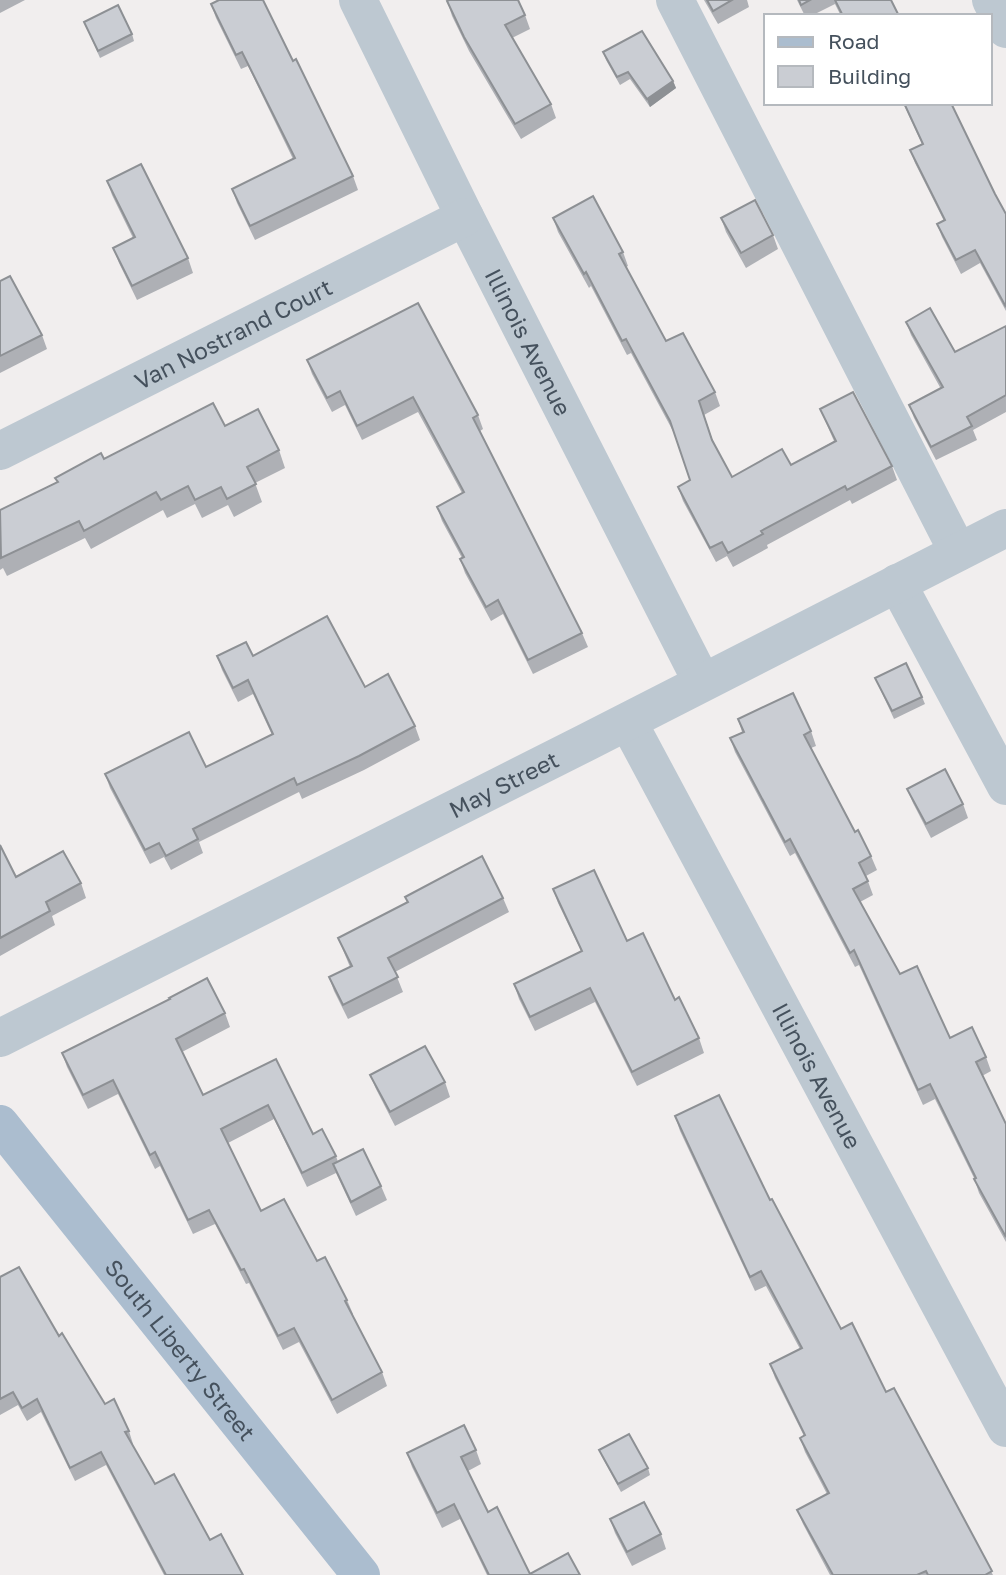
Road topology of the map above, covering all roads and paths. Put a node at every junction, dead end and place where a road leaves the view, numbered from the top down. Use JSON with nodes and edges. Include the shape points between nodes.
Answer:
{"nodes":[{"id":1,"x":358,"y":0,"type":"edge"},
{"id":2,"x":675,"y":0,"type":"edge"},
{"id":3,"x":991,"y":0,"type":"edge"},
{"id":4,"x":1006,"y":30,"type":"edge"},
{"id":5,"x":465,"y":217,"type":"junction"},
{"id":6,"x":0,"y":451,"type":"edge"},
{"id":7,"x":1006,"y":528,"type":"edge"},
{"id":8,"x":958,"y":552,"type":"junction"},
{"id":9,"x":897,"y":583,"type":"junction"},
{"id":10,"x":702,"y":682,"type":"junction"},
{"id":11,"x":628,"y":722,"type":"junction"},
{"id":12,"x":1006,"y":786,"type":"edge"},
{"id":13,"x":0,"y":1038,"type":"edge"},
{"id":14,"x":0,"y":1124,"type":"edge"},
{"id":15,"x":1006,"y":1428,"type":"edge"},
{"id":16,"x":361,"y":1575,"type":"edge"}],
"edges":[{"from":1,"to":5,"type":"street","name":"Illinois Avenue"},
{"from":2,"to":8,"type":"street"},
{"from":3,"to":4,"type":"street"},
{"from":5,"to":6,"type":"street","name":"Van Nostrand Court"},
{"from":5,"to":10,"type":"street","name":"Illinois Avenue"},
{"from":7,"to":8,"type":"street","name":"May Street"},
{"from":8,"to":9,"type":"street","name":"May Street"},
{"from":9,"to":10,"type":"street","name":"May Street"},
{"from":9,"to":12,"type":"street"},
{"from":10,"to":11,"type":"street","name":"May Street"},
{"from":11,"to":13,"type":"street","name":"May Street"},
{"from":11,"to":15,"type":"street","name":"Illinois Avenue"},
{"from":14,"to":16,"type":"main road","name":"South Liberty Street"}]}
